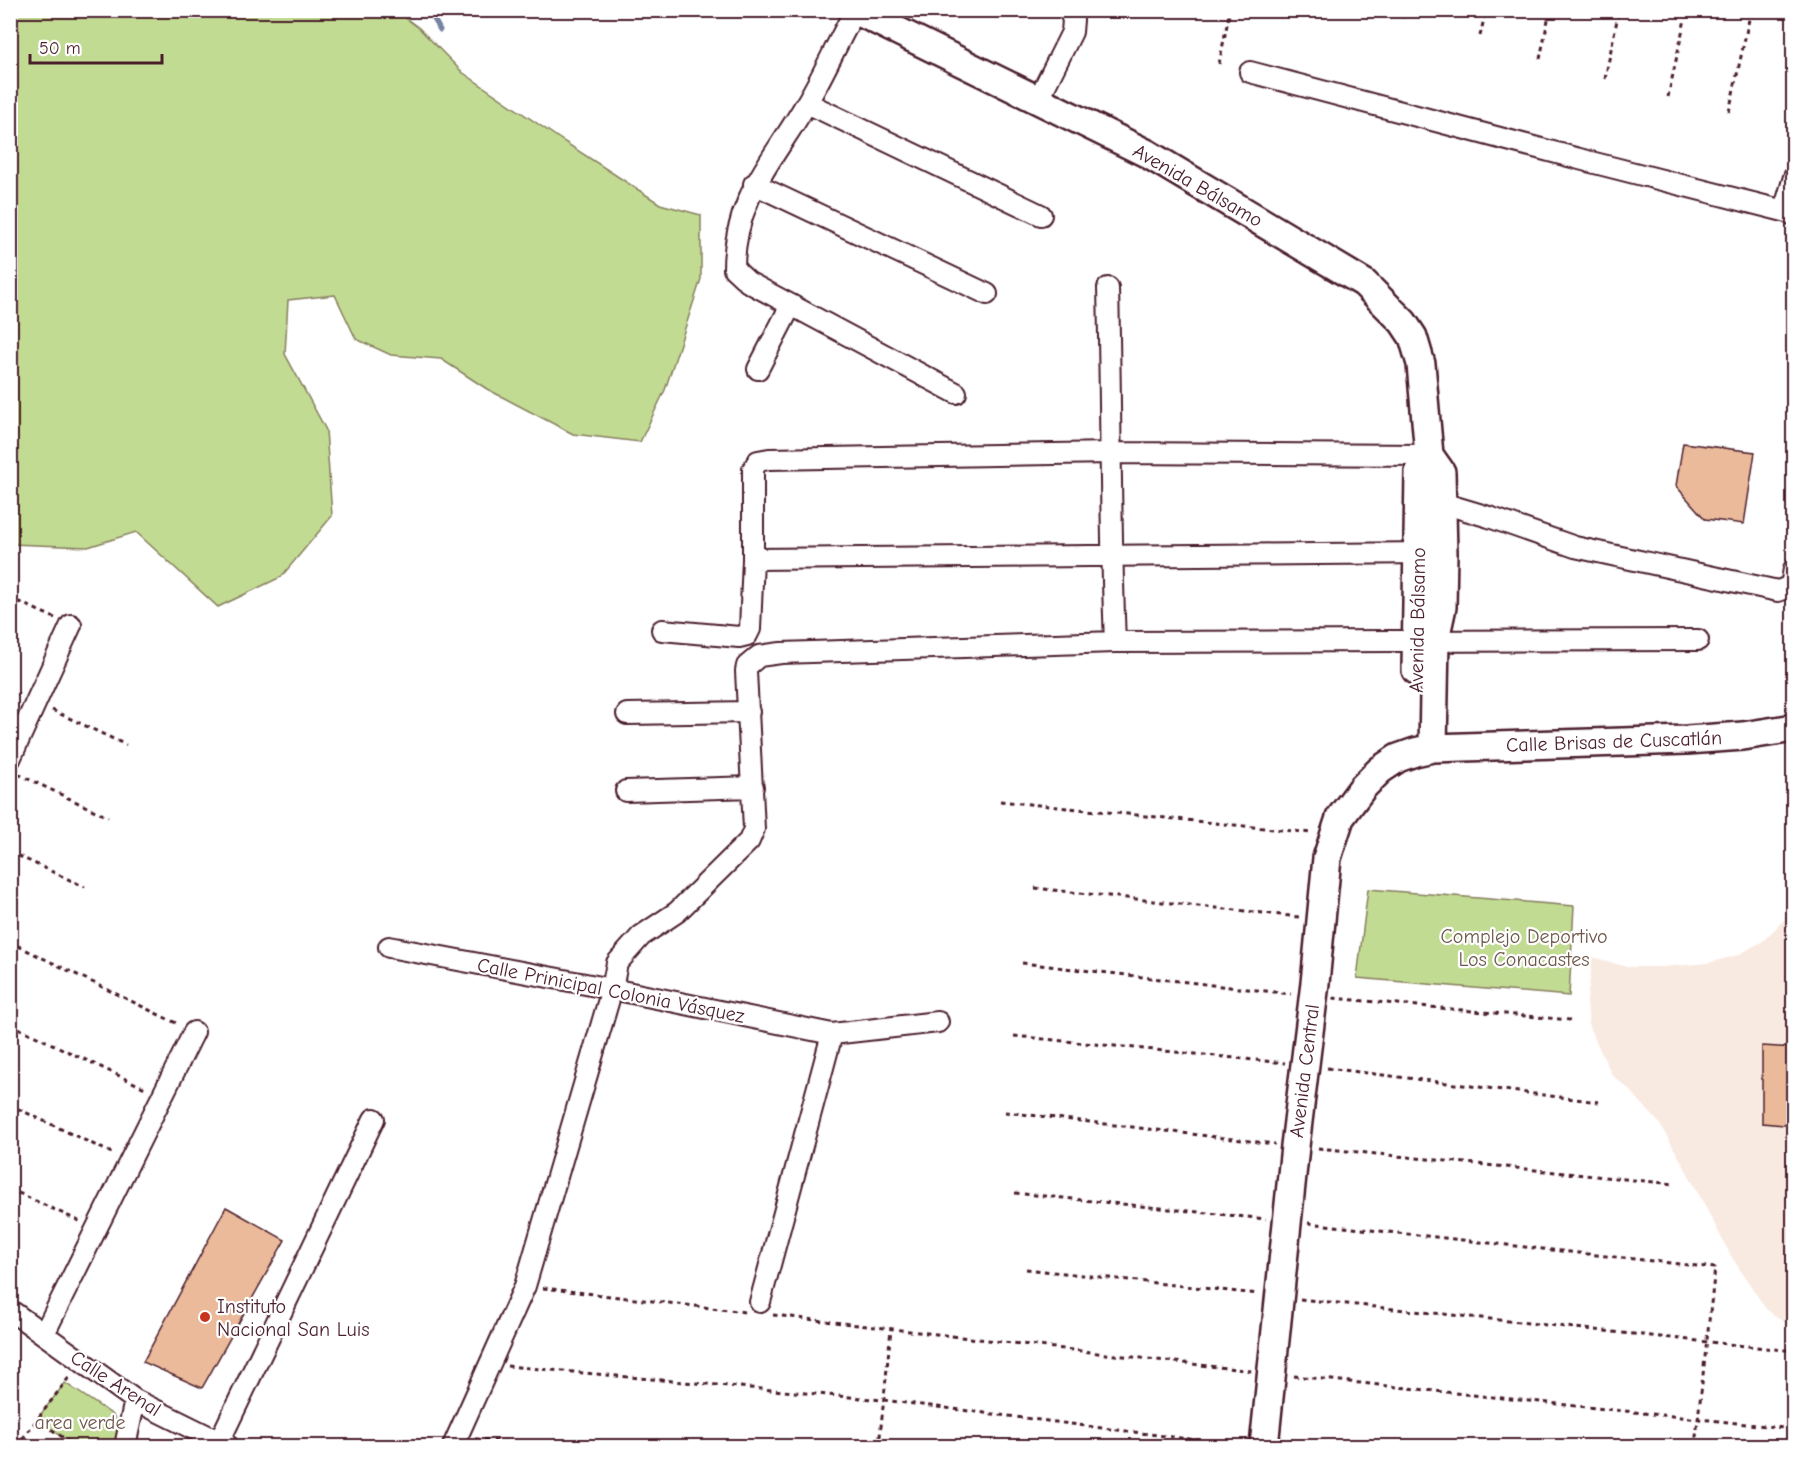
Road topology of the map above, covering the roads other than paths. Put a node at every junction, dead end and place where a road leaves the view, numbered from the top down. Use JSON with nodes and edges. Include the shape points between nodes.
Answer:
{"nodes":[{"id":1,"x":1069,"y":10,"type":"edge"},
{"id":2,"x":855,"y":11,"type":"edge"},
{"id":3,"x":1250,"y":72,"type":"dead end"},
{"id":4,"x":1038,"y":100,"type":"junction"},
{"id":5,"x":807,"y":103,"type":"junction"},
{"id":6,"x":1794,"y":177,"type":"edge"},
{"id":7,"x":754,"y":184,"type":"junction"},
{"id":8,"x":1789,"y":213,"type":"edge"},
{"id":9,"x":1041,"y":215,"type":"dead end"},
{"id":10,"x":1108,"y":288,"type":"dead end"},
{"id":11,"x":987,"y":294,"type":"dead end"},
{"id":12,"x":791,"y":305,"type":"junction"},
{"id":13,"x":758,"y":369,"type":"dead end"},
{"id":14,"x":956,"y":393,"type":"dead end"},
{"id":15,"x":1112,"y":453,"type":"junction"},
{"id":16,"x":1429,"y":455,"type":"junction"},
{"id":17,"x":1442,"y":503,"type":"junction"},
{"id":18,"x":1431,"y":553,"type":"junction"},
{"id":19,"x":1111,"y":554,"type":"junction"},
{"id":20,"x":753,"y":559,"type":"junction"},
{"id":21,"x":1794,"y":569,"type":"edge"},
{"id":22,"x":70,"y":625,"type":"road end"},
{"id":23,"x":662,"y":630,"type":"dead end"},
{"id":24,"x":747,"y":634,"type":"junction"},
{"id":25,"x":1426,"y":639,"type":"junction"},
{"id":26,"x":1698,"y":640,"type":"dead end"},
{"id":27,"x":1115,"y":642,"type":"junction"},
{"id":28,"x":759,"y":656,"type":"junction"},
{"id":29,"x":749,"y":712,"type":"junction"},
{"id":30,"x":627,"y":714,"type":"dead end"},
{"id":31,"x":1794,"y":728,"type":"edge"},
{"id":32,"x":1424,"y":750,"type":"junction"},
{"id":33,"x":10,"y":759,"type":"edge"},
{"id":34,"x":753,"y":787,"type":"junction"},
{"id":35,"x":626,"y":792,"type":"dead end"},
{"id":36,"x":389,"y":947,"type":"dead end"},
{"id":37,"x":612,"y":989,"type":"junction"},
{"id":38,"x":938,"y":1022,"type":"dead end"},
{"id":39,"x":194,"y":1032,"type":"road end"},
{"id":40,"x":832,"y":1034,"type":"junction"},
{"id":41,"x":374,"y":1119,"type":"dead end"},
{"id":42,"x":10,"y":1310,"type":"edge"},
{"id":43,"x":761,"y":1310,"type":"road end"},
{"id":44,"x":44,"y":1334,"type":"junction"},
{"id":45,"x":135,"y":1400,"type":"junction"},
{"id":46,"x":455,"y":1442,"type":"edge"},
{"id":47,"x":223,"y":1444,"type":"edge"},
{"id":48,"x":125,"y":1446,"type":"edge"},
{"id":49,"x":1264,"y":1446,"type":"edge"}],
"edges":[{"from":1,"to":4,"type":"street","via":[[1072,32]]},
{"from":2,"to":4,"type":"street","name":"Avenida Bálsamo"},
{"from":2,"to":5,"type":"street"},
{"from":3,"to":8,"type":"street"},
{"from":4,"to":16,"type":"street","name":"Avenida Bálsamo","via":[[1146,153],[1364,284],[1388,305],[1413,337],[1421,364]]},
{"from":5,"to":7,"type":"street"},
{"from":5,"to":9,"type":"street"},
{"from":6,"to":8,"type":"street"},
{"from":7,"to":11,"type":"street"},
{"from":7,"to":12,"type":"street","via":[[734,249],[734,269],[748,282]]},
{"from":10,"to":15,"type":"street"},
{"from":12,"to":13,"type":"street"},
{"from":12,"to":14,"type":"street"},
{"from":15,"to":16,"type":"street"},
{"from":15,"to":19,"type":"street"},
{"from":15,"to":20,"type":"street","via":[[758,461],[753,469]]},
{"from":16,"to":17,"type":"street","name":"Avenida Bálsamo","via":[[1441,472]]},
{"from":16,"to":18,"type":"street","name":"Avenida Bálsamo","via":[[1419,471]]},
{"from":17,"to":18,"type":"street","name":"Avenida Bálsamo"},
{"from":17,"to":21,"type":"street","via":[[1575,548],[1778,591],[1791,586]]},
{"from":18,"to":19,"type":"street"},
{"from":18,"to":25,"type":"street","name":"Avenida Bálsamo"},
{"from":19,"to":20,"type":"street"},
{"from":19,"to":27,"type":"street"},
{"from":20,"to":24,"type":"street"},
{"from":22,"to":33,"type":"street"},
{"from":23,"to":24,"type":"street","via":[[739,637]]},
{"from":24,"to":28,"type":"street"},
{"from":25,"to":26,"type":"street"},
{"from":25,"to":27,"type":"street"},
{"from":25,"to":32,"type":"street","name":"Avenida Bálsamo"},
{"from":27,"to":28,"type":"street","via":[[781,652]]},
{"from":28,"to":29,"type":"street","via":[[747,666]]},
{"from":29,"to":30,"type":"street"},
{"from":29,"to":34,"type":"street"},
{"from":31,"to":32,"type":"street","name":"Calle Brisas de Cuscatlán","via":[[1687,740]]},
{"from":32,"to":49,"type":"street","name":"Avenida Central","via":[[1398,758],[1363,787],[1340,818],[1327,858]]},
{"from":34,"to":35,"type":"street"},
{"from":34,"to":37,"type":"street","via":[[754,829],[749,841],[677,912],[641,936],[617,963]]},
{"from":36,"to":37,"type":"street","name":"Calle Prinicipal Colonia Vásquez"},
{"from":37,"to":40,"type":"street","name":"Calle Prinicipal Colonia Vásquez"},
{"from":37,"to":46,"type":"street","via":[[525,1286]]},
{"from":38,"to":40,"type":"street","name":"Calle Prinicipal Colonia Vásquez"},
{"from":39,"to":44,"type":"street"},
{"from":40,"to":43,"type":"street"},
{"from":41,"to":47,"type":"street"},
{"from":42,"to":44,"type":"street","name":"Calle Arenal"},
{"from":44,"to":45,"type":"street","name":"Calle Arenal"},
{"from":45,"to":47,"type":"street","name":"Calle Arenal"},
{"from":45,"to":48,"type":"street"}]}
